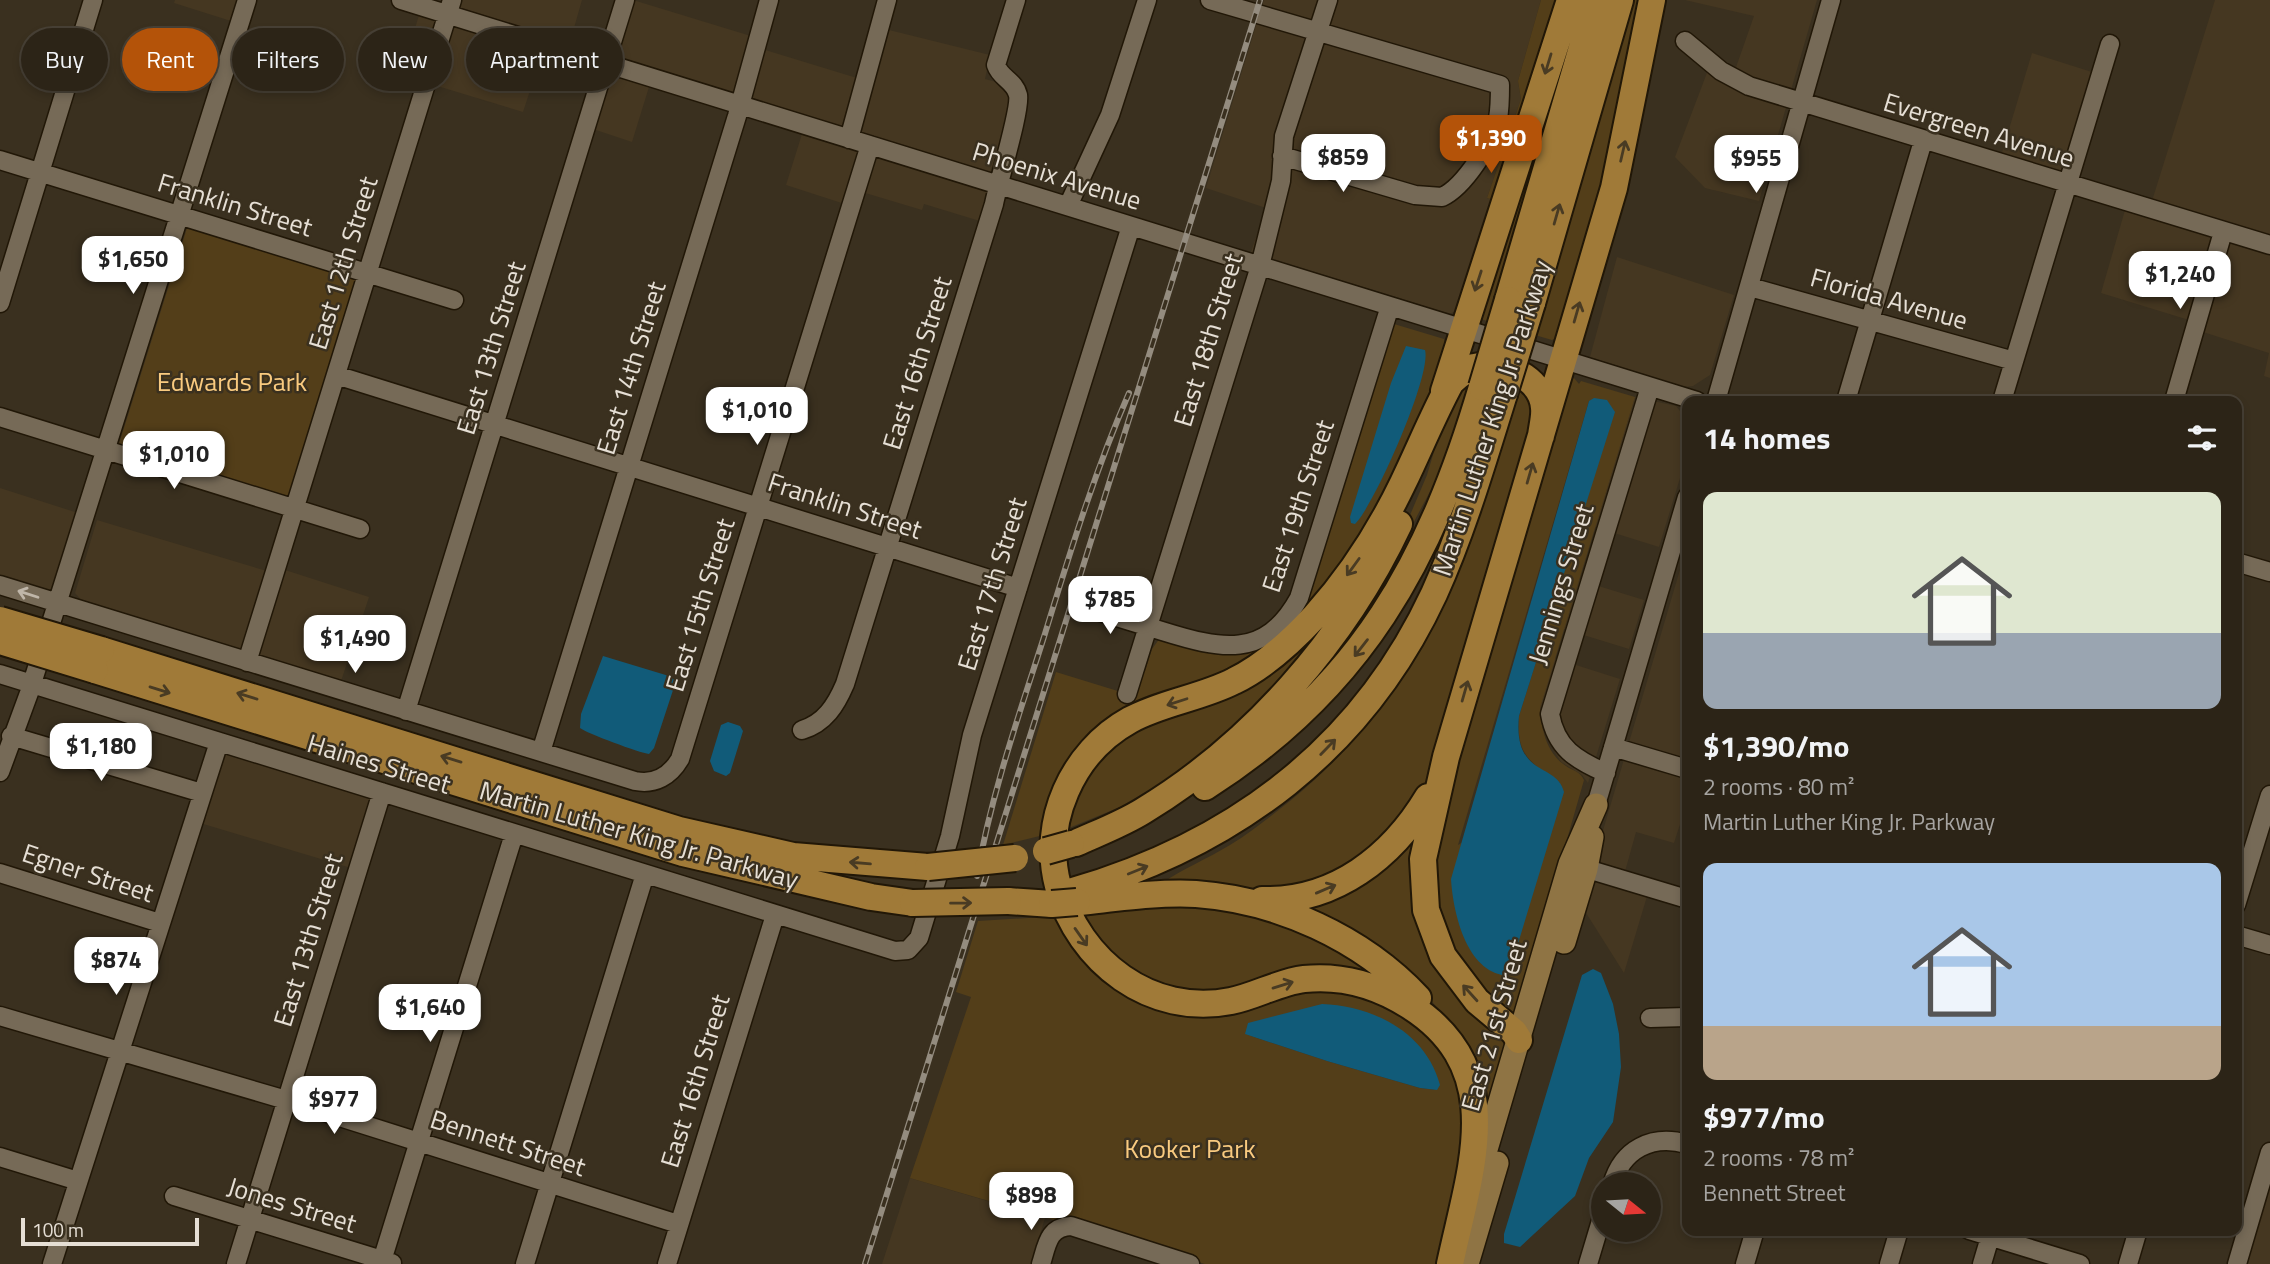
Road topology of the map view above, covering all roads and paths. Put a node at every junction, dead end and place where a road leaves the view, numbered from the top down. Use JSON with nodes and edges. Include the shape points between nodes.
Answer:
{"nodes":[{"id":1,"x":93,"y":0,"type":"edge"},
{"id":2,"x":247,"y":0,"type":"edge"},
{"id":3,"x":401,"y":0,"type":"edge"},
{"id":4,"x":625,"y":0,"type":"edge"},
{"id":5,"x":769,"y":0,"type":"edge"},
{"id":6,"x":887,"y":0,"type":"edge"},
{"id":7,"x":1016,"y":0,"type":"edge"},
{"id":8,"x":1147,"y":0,"type":"edge"},
{"id":9,"x":1210,"y":0,"type":"edge"},
{"id":10,"x":1328,"y":0,"type":"edge"},
{"id":11,"x":1570,"y":0,"type":"edge"},
{"id":12,"x":1596,"y":0,"type":"edge"},
{"id":13,"x":1620,"y":0,"type":"edge"},
{"id":14,"x":1652,"y":0,"type":"edge"},
{"id":15,"x":1831,"y":0,"type":"edge"},
{"id":16,"x":450,"y":7,"type":"edge"},
{"id":17,"x":508,"y":28,"type":"edge"},
{"id":18,"x":617,"y":28,"type":"edge"},
{"id":19,"x":1318,"y":32,"type":"junction"},
{"id":20,"x":1685,"y":41,"type":"dead end"},
{"id":21,"x":2110,"y":44,"type":"dead end"},
{"id":22,"x":623,"y":68,"type":"edge"},
{"id":23,"x":597,"y":91,"type":"edge"},
{"id":24,"x":1802,"y":102,"type":"junction"},
{"id":25,"x":738,"y":104,"type":"junction"},
{"id":26,"x":849,"y":139,"type":"junction"},
{"id":27,"x":1923,"y":141,"type":"junction"},
{"id":28,"x":870,"y":145,"type":"junction"},
{"id":29,"x":1282,"y":156,"type":"junction"},
{"id":30,"x":0,"y":160,"type":"edge"},
{"id":31,"x":40,"y":173,"type":"junction"},
{"id":32,"x":997,"y":184,"type":"junction"},
{"id":33,"x":2067,"y":185,"type":"junction"},
{"id":34,"x":1068,"y":206,"type":"junction"},
{"id":35,"x":179,"y":215,"type":"junction"},
{"id":36,"x":1131,"y":226,"type":"junction"},
{"id":37,"x":2223,"y":232,"type":"junction"},
{"id":38,"x":2270,"y":245,"type":"edge"},
{"id":39,"x":1260,"y":266,"type":"junction"},
{"id":40,"x":367,"y":274,"type":"junction"},
{"id":41,"x":1750,"y":287,"type":"junction"},
{"id":42,"x":454,"y":300,"type":"dead end"},
{"id":43,"x":1520,"y":302,"type":"junction"},
{"id":44,"x":0,"y":303,"type":"edge"},
{"id":45,"x":1390,"y":306,"type":"junction"},
{"id":46,"x":1869,"y":323,"type":"junction"},
{"id":47,"x":1463,"y":329,"type":"junction"},
{"id":48,"x":1563,"y":359,"type":"junction"},
{"id":49,"x":2014,"y":361,"type":"junction"},
{"id":50,"x":336,"y":375,"type":"junction"},
{"id":51,"x":1650,"y":387,"type":"junction"},
{"id":52,"x":1493,"y":391,"type":"junction"},
{"id":53,"x":1717,"y":396,"type":"edge"},
{"id":54,"x":1847,"y":396,"type":"edge"},
{"id":55,"x":2004,"y":396,"type":"edge"},
{"id":56,"x":2175,"y":396,"type":"edge"},
{"id":57,"x":1682,"y":397,"type":"edge"},
{"id":58,"x":1441,"y":399,"type":"junction"},
{"id":59,"x":0,"y":417,"type":"edge"},
{"id":60,"x":495,"y":423,"type":"junction"},
{"id":61,"x":1541,"y":436,"type":"junction"},
{"id":62,"x":105,"y":449,"type":"junction"},
{"id":63,"x":628,"y":465,"type":"junction"},
{"id":64,"x":758,"y":506,"type":"junction"},
{"id":65,"x":294,"y":508,"type":"junction"},
{"id":66,"x":1682,"y":514,"type":"edge"},
{"id":67,"x":360,"y":529,"type":"dead end"},
{"id":68,"x":888,"y":547,"type":"junction"},
{"id":69,"x":2242,"y":564,"type":"edge"},
{"id":70,"x":2270,"y":572,"type":"edge"},
{"id":71,"x":0,"y":585,"type":"edge"},
{"id":72,"x":1018,"y":588,"type":"junction"},
{"id":73,"x":57,"y":603,"type":"junction"},
{"id":74,"x":1084,"y":607,"type":"dead end"},
{"id":75,"x":0,"y":620,"type":"edge"},
{"id":76,"x":1148,"y":627,"type":"junction"},
{"id":77,"x":0,"y":641,"type":"edge"},
{"id":78,"x":98,"y":660,"type":"junction"},
{"id":79,"x":247,"y":662,"type":"junction"},
{"id":80,"x":0,"y":674,"type":"edge"},
{"id":81,"x":32,"y":684,"type":"junction"},
{"id":82,"x":1127,"y":694,"type":"dead end"},
{"id":83,"x":407,"y":711,"type":"junction"},
{"id":84,"x":802,"y":730,"type":"dead end"},
{"id":85,"x":11,"y":736,"type":"junction"},
{"id":86,"x":219,"y":742,"type":"junction"},
{"id":87,"x":1613,"y":747,"type":"junction"},
{"id":88,"x":541,"y":752,"type":"junction"},
{"id":89,"x":1446,"y":757,"type":"junction"},
{"id":90,"x":1682,"y":768,"type":"edge"},
{"id":91,"x":0,"y":772,"type":"edge"},
{"id":92,"x":1606,"y":774,"type":"junction"},
{"id":93,"x":382,"y":792,"type":"junction"},
{"id":94,"x":202,"y":793,"type":"junction"},
{"id":95,"x":2270,"y":795,"type":"edge"},
{"id":96,"x":1596,"y":805,"type":"joint"},
{"id":97,"x":514,"y":834,"type":"junction"},
{"id":98,"x":1064,"y":846,"type":"junction"},
{"id":99,"x":1578,"y":866,"type":"junction"},
{"id":100,"x":0,"y":873,"type":"edge"},
{"id":101,"x":645,"y":874,"type":"junction"},
{"id":102,"x":2242,"y":886,"type":"edge"},
{"id":103,"x":1682,"y":897,"type":"edge"},
{"id":104,"x":1063,"y":898,"type":"junction"},
{"id":105,"x":1235,"y":900,"type":"junction"},
{"id":106,"x":775,"y":915,"type":"junction"},
{"id":107,"x":160,"y":923,"type":"junction"},
{"id":108,"x":2242,"y":937,"type":"edge"},
{"id":109,"x":2270,"y":945,"type":"edge"},
{"id":110,"x":902,"y":952,"type":"joint"},
{"id":111,"x":0,"y":1016,"type":"edge"},
{"id":112,"x":1682,"y":1017,"type":"edge"},
{"id":113,"x":1650,"y":1018,"type":"dead end"},
{"id":114,"x":1444,"y":1033,"type":"junction"},
{"id":115,"x":1518,"y":1040,"type":"junction"},
{"id":116,"x":119,"y":1051,"type":"junction"},
{"id":117,"x":1525,"y":1068,"type":"junction"},
{"id":118,"x":286,"y":1100,"type":"junction"},
{"id":119,"x":419,"y":1142,"type":"junction"},
{"id":120,"x":1682,"y":1143,"type":"edge"},
{"id":121,"x":2270,"y":1152,"type":"edge"},
{"id":122,"x":0,"y":1157,"type":"edge"},
{"id":123,"x":1617,"y":1172,"type":"edge"},
{"id":124,"x":78,"y":1181,"type":"junction"},
{"id":125,"x":549,"y":1184,"type":"junction"},
{"id":126,"x":174,"y":1196,"type":"dead end"},
{"id":127,"x":250,"y":1220,"type":"junction"},
{"id":128,"x":678,"y":1224,"type":"junction"},
{"id":129,"x":1753,"y":1236,"type":"edge"},
{"id":130,"x":1897,"y":1236,"type":"edge"},
{"id":131,"x":1987,"y":1236,"type":"edge"},
{"id":132,"x":2136,"y":1236,"type":"edge"},
{"id":133,"x":1990,"y":1237,"type":"junction"},
{"id":134,"x":1595,"y":1242,"type":"edge"},
{"id":135,"x":386,"y":1263,"type":"edge"},
{"id":136,"x":1185,"y":1263,"type":"edge"},
{"id":137,"x":52,"y":1264,"type":"edge"},
{"id":138,"x":236,"y":1264,"type":"edge"},
{"id":139,"x":525,"y":1264,"type":"edge"},
{"id":140,"x":667,"y":1264,"type":"edge"},
{"id":141,"x":1041,"y":1264,"type":"edge"},
{"id":142,"x":1452,"y":1264,"type":"edge"},
{"id":143,"x":1468,"y":1264,"type":"edge"},
{"id":144,"x":1588,"y":1264,"type":"edge"},
{"id":145,"x":1745,"y":1264,"type":"edge"},
{"id":146,"x":1889,"y":1264,"type":"edge"},
{"id":147,"x":1982,"y":1264,"type":"edge"},
{"id":148,"x":2080,"y":1264,"type":"edge"},
{"id":149,"x":2128,"y":1264,"type":"edge"},
{"id":150,"x":2237,"y":1264,"type":"edge"}],
"edges":[{"from":1,"to":31,"type":"street"},
{"from":2,"to":35,"type":"street"},
{"from":3,"to":16,"type":"street","name":"Phoenix Avenue"},
{"from":4,"to":18,"type":"street","name":"East 13th Street"},
{"from":5,"to":25,"type":"street","name":"East 14th Street"},
{"from":6,"to":26,"type":"street"},
{"from":7,"to":32,"type":"street","name":"East 16th Street","via":[[996,65],[1015,88],[1019,106]]},
{"from":8,"to":34,"type":"street","via":[[1110,115]]},
{"from":9,"to":19,"type":"street"},
{"from":10,"to":19,"type":"street","name":"East 18th Street"},
{"from":11,"to":47,"type":"highway","one_way":true},
{"from":12,"to":43,"type":"highway","name":"Martin Luther King Jr. Parkway"},
{"from":43,"to":13,"type":"highway","name":"Martin Luther King Jr. Parkway","one_way":true},
{"from":48,"to":14,"type":"highway","one_way":true,"via":[[1621,159]]},
{"from":15,"to":24,"type":"street"},
{"from":16,"to":17,"type":"street","name":"Phoenix Avenue"},
{"from":16,"to":40,"type":"street","name":"East 12th Street"},
{"from":19,"to":29,"type":"street","name":"East 18th Street","via":[[1284,136]]},
{"from":19,"to":29,"type":"street","via":[[1500,85],[1498,119],[1475,165],[1442,197],[1415,195]]},
{"from":20,"to":24,"type":"street","name":"Evergreen Avenue","via":[[1735,80]]},
{"from":21,"to":33,"type":"street"},
{"from":22,"to":25,"type":"street","name":"Phoenix Avenue"},
{"from":23,"to":60,"type":"street","name":"East 13th Street"},
{"from":24,"to":27,"type":"street","name":"Evergreen Avenue"},
{"from":24,"to":41,"type":"street"},
{"from":25,"to":26,"type":"street","name":"Phoenix Avenue"},
{"from":25,"to":63,"type":"street","name":"East 14th Street"},
{"from":26,"to":28,"type":"street","name":"Phoenix Avenue"},
{"from":27,"to":33,"type":"street","name":"Evergreen Avenue"},
{"from":27,"to":46,"type":"street"},
{"from":28,"to":32,"type":"street","name":"Phoenix Avenue"},
{"from":28,"to":64,"type":"street","name":"East 15th Street"},
{"from":29,"to":39,"type":"street","name":"East 18th Street","via":[[1281,181]]},
{"from":30,"to":31,"type":"street","name":"Franklin Street"},
{"from":31,"to":35,"type":"street","name":"Franklin Street"},
{"from":31,"to":44,"type":"street"},
{"from":32,"to":34,"type":"street","name":"Phoenix Avenue"},
{"from":32,"to":68,"type":"street","name":"East 16th Street"},
{"from":33,"to":37,"type":"street","name":"Evergreen Avenue"},
{"from":33,"to":49,"type":"street"},
{"from":34,"to":36,"type":"street","name":"Phoenix Avenue"},
{"from":35,"to":40,"type":"street","name":"Franklin Street"},
{"from":35,"to":62,"type":"street"},
{"from":36,"to":39,"type":"street","name":"Phoenix Avenue"},
{"from":36,"to":72,"type":"street","name":"East 17th Street"},
{"from":37,"to":38,"type":"street","name":"Evergreen Avenue"},
{"from":37,"to":56,"type":"street"},
{"from":39,"to":45,"type":"street","name":"Phoenix Avenue"},
{"from":39,"to":76,"type":"street","name":"East 18th Street"},
{"from":40,"to":42,"type":"street","name":"Franklin Street"},
{"from":40,"to":50,"type":"street","name":"East 12th Street"},
{"from":41,"to":46,"type":"street","name":"Florida Avenue"},
{"from":41,"to":53,"type":"street"},
{"from":43,"to":52,"type":"highway","name":"Martin Luther King Jr. Parkway","bridge":true},
{"from":45,"to":47,"type":"street","name":"Phoenix Avenue"},
{"from":45,"to":76,"type":"street","name":"East 19th Street","via":[[1299,598],[1288,616],[1266,636],[1234,646],[1209,645]]},
{"from":46,"to":49,"type":"street","name":"Florida Avenue"},
{"from":46,"to":54,"type":"street"},
{"from":47,"to":48,"type":"street","name":"Phoenix Avenue"},
{"from":47,"to":58,"type":"highway"},
{"from":48,"to":51,"type":"street","name":"Phoenix Avenue"},
{"from":48,"to":61,"type":"highway"},
{"from":49,"to":55,"type":"street"},
{"from":50,"to":60,"type":"street","name":"Franklin Street"},
{"from":50,"to":65,"type":"street","name":"East 12th Street"},
{"from":51,"to":57,"type":"street","name":"Phoenix Avenue"},
{"from":51,"to":92,"type":"street","name":"Jennings Street","via":[[1550,714],[1553,729],[1570,755]]},
{"from":52,"to":98,"type":"highway","name":"Martin Luther King Jr. Parkway","one_way":true,"via":[[1423,545],[1385,614],[1346,667],[1302,712],[1234,768],[1160,812]]},
{"from":104,"to":52,"type":"highway","name":"Martin Luther King Jr. Parkway","one_way":true,"via":[[1135,872],[1231,824],[1284,788],[1349,725],[1388,674],[1434,594],[1459,534]]},
{"from":58,"to":61,"type":"highway","via":[[1451,382],[1473,367],[1502,366],[1538,390],[1544,408]]},
{"from":58,"to":98,"type":"highway","via":[[1390,543],[1307,666],[1249,730],[1192,778],[1141,813]]},
{"from":58,"to":114,"type":"highway","one_way":true,"via":[[1377,533],[1313,618],[1270,658],[1237,680],[1142,715],[1105,737],[1072,777],[1052,841],[1056,876],[1070,920],[1108,969],[1131,985],[1185,1004],[1231,1001],[1303,979],[1328,978],[1377,987]]},
{"from":59,"to":62,"type":"street"},
{"from":60,"to":63,"type":"street","name":"Franklin Street"},
{"from":60,"to":83,"type":"street","name":"East 13th Street"},
{"from":89,"to":61,"type":"highway","one_way":true},
{"from":62,"to":65,"type":"street"},
{"from":62,"to":73,"type":"street"},
{"from":63,"to":64,"type":"street","name":"Franklin Street"},
{"from":63,"to":88,"type":"street","name":"East 14th Street"},
{"from":64,"to":68,"type":"street","name":"Franklin Street"},
{"from":64,"to":88,"type":"street","name":"East 15th Street","via":[[680,759],[670,774],[644,783]]},
{"from":65,"to":67,"type":"street"},
{"from":65,"to":79,"type":"street","name":"East 12th Street"},
{"from":66,"to":87,"type":"street","name":"East 21st Street"},
{"from":68,"to":72,"type":"street","name":"Franklin Street"},
{"from":68,"to":84,"type":"street","name":"East 16th Street","via":[[840,696],[820,722]]},
{"from":69,"to":70,"type":"street"},
{"from":73,"to":71,"type":"street","one_way":true},
{"from":72,"to":110,"type":"street","name":"East 17th Street","via":[[972,736],[950,836],[919,938],[914,947]]},
{"from":73,"to":79,"type":"street"},
{"from":73,"to":81,"type":"street"},
{"from":74,"to":76,"type":"street"},
{"from":75,"to":78,"type":"highway","name":"Martin Luther King Jr. Parkway","bridge":true},
{"from":76,"to":82,"type":"street","name":"East 18th Street"},
{"from":77,"to":78,"type":"highway","name":"Martin Luther King Jr. Parkway","bridge":true},
{"from":98,"to":78,"type":"highway","name":"Martin Luther King Jr. Parkway","one_way":true,"bridge":true,"via":[[1015,858],[928,867],[793,856],[679,830]]},
{"from":78,"to":104,"type":"highway","name":"Martin Luther King Jr. Parkway","one_way":true,"bridge":true,"via":[[683,853],[849,893],[913,903]]},
{"from":79,"to":83,"type":"street"},
{"from":80,"to":81,"type":"street","name":"Haines Street"},
{"from":81,"to":85,"type":"street"},
{"from":81,"to":86,"type":"street","name":"Haines Street"},
{"from":83,"to":88,"type":"street"},
{"from":85,"to":91,"type":"street"},
{"from":85,"to":94,"type":"street"},
{"from":86,"to":93,"type":"street","name":"Haines Street"},
{"from":86,"to":94,"type":"street"},
{"from":87,"to":90,"type":"street"},
{"from":87,"to":92,"type":"street","name":"East 21st Street"},
{"from":105,"to":89,"type":"highway","one_way":true,"via":[[1295,899],[1318,893],[1382,857],[1416,817]]},
{"from":115,"to":89,"type":"highway","one_way":true,"via":[[1457,978],[1443,956],[1426,910],[1423,859]]},
{"from":92,"to":96,"type":"street","name":"East 21st Street"},
{"from":93,"to":97,"type":"street","name":"Haines Street"},
{"from":93,"to":118,"type":"street","name":"East 13th Street"},
{"from":94,"to":107,"type":"street"},
{"from":95,"to":102,"type":"street"},
{"from":96,"to":99,"type":"main road","name":"East 21st Street"},
{"from":97,"to":101,"type":"street","name":"Haines Street"},
{"from":97,"to":119,"type":"street"},
{"from":99,"to":103,"type":"street"},
{"from":99,"to":115,"type":"main road","name":"East 21st Street"},
{"from":99,"to":117,"type":"main road","name":"East 21st Street"},
{"from":100,"to":107,"type":"street","name":"Egner Street"},
{"from":101,"to":106,"type":"street","name":"Haines Street"},
{"from":101,"to":125,"type":"street"},
{"from":104,"to":105,"type":"highway","via":[[1199,894]]},
{"from":105,"to":114,"type":"highway","via":[[1291,915],[1364,951],[1406,986]]},
{"from":106,"to":110,"type":"street","name":"Haines Street"},
{"from":106,"to":128,"type":"street","name":"East 16th Street"},
{"from":107,"to":116,"type":"street"},
{"from":108,"to":109,"type":"street"},
{"from":111,"to":116,"type":"street","name":"Bennett Street"},
{"from":112,"to":113,"type":"street"},
{"from":114,"to":142,"type":"highway","via":[[1471,1081],[1477,1112],[1476,1141]]},
{"from":115,"to":117,"type":"street"},
{"from":115,"to":142,"type":"main road","name":"East 21st Street"},
{"from":116,"to":118,"type":"street","name":"Bennett Street"},
{"from":116,"to":124,"type":"street"},
{"from":117,"to":143,"type":"main road","name":"East 21st Street"},
{"from":118,"to":119,"type":"street","name":"Bennett Street"},
{"from":118,"to":127,"type":"street","name":"East 13th Street"},
{"from":119,"to":125,"type":"street","name":"Bennett Street"},
{"from":119,"to":135,"type":"street"},
{"from":120,"to":123,"type":"street","via":[[1650,1142],[1625,1157]]},
{"from":121,"to":150,"type":"street"},
{"from":122,"to":124,"type":"street"},
{"from":124,"to":137,"type":"street"},
{"from":125,"to":128,"type":"street","name":"Bennett Street"},
{"from":125,"to":139,"type":"street"},
{"from":126,"to":127,"type":"street","name":"Jones Street"},
{"from":127,"to":135,"type":"street","name":"Jones Street"},
{"from":127,"to":138,"type":"street","name":"East 13th Street"},
{"from":128,"to":140,"type":"street","name":"East 16th Street"},
{"from":129,"to":145,"type":"street"},
{"from":130,"to":146,"type":"street"},
{"from":131,"to":133,"type":"street"},
{"from":132,"to":149,"type":"street"},
{"from":133,"to":147,"type":"street"},
{"from":133,"to":148,"type":"street"},
{"from":134,"to":144,"type":"street"},
{"from":136,"to":141,"type":"street","via":[[1059,1226],[1051,1233]]}]}
